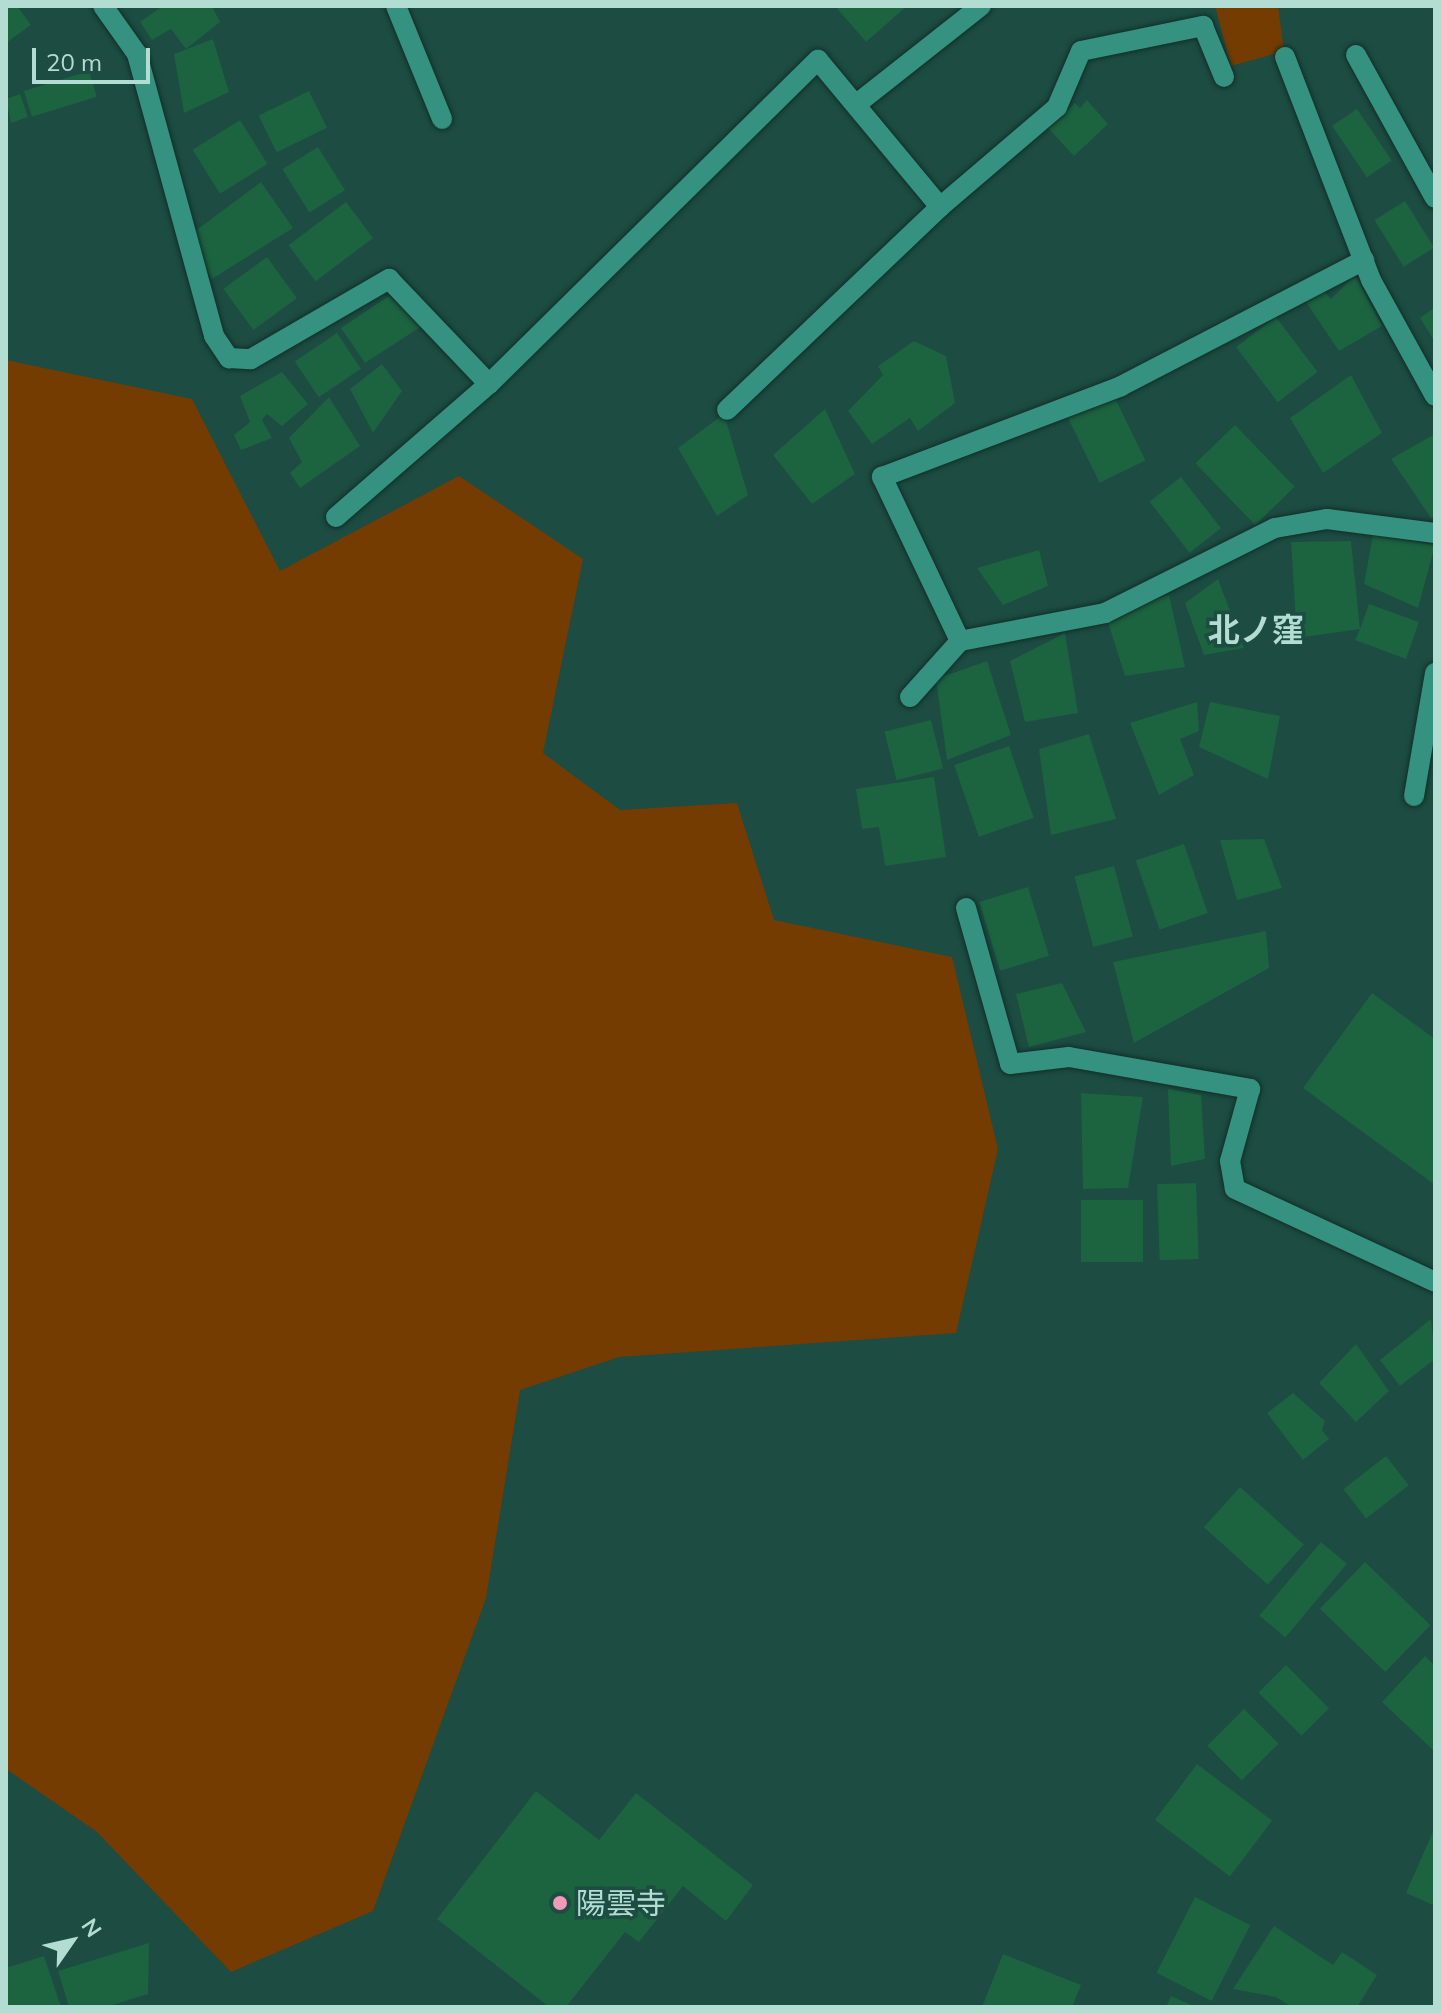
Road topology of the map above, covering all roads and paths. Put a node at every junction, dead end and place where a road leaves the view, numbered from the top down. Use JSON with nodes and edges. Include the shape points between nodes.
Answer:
{"nodes":[{"id":1,"x":103,"y":6,"type":"edge"},
{"id":2,"x":396,"y":6,"type":"edge"},
{"id":3,"x":981,"y":6,"type":"edge"},
{"id":4,"x":1356,"y":55,"type":"dead end"},
{"id":5,"x":1285,"y":57,"type":"dead end"},
{"id":6,"x":1224,"y":77,"type":"dead end"},
{"id":7,"x":858,"y":103,"type":"junction"},
{"id":8,"x":442,"y":119,"type":"dead end"},
{"id":9,"x":1435,"y":198,"type":"edge"},
{"id":10,"x":940,"y":207,"type":"junction"},
{"id":11,"x":1364,"y":260,"type":"junction"},
{"id":12,"x":489,"y":384,"type":"junction"},
{"id":13,"x":1435,"y":396,"type":"edge"},
{"id":14,"x":727,"y":410,"type":"dead end"},
{"id":15,"x":336,"y":517,"type":"dead end"},
{"id":16,"x":1435,"y":533,"type":"edge"},
{"id":17,"x":960,"y":641,"type":"junction"},
{"id":18,"x":1435,"y":673,"type":"edge"},
{"id":19,"x":910,"y":697,"type":"dead end"},
{"id":20,"x":1414,"y":796,"type":"dead end"},
{"id":21,"x":966,"y":908,"type":"dead end"},
{"id":22,"x":1435,"y":1282,"type":"edge"}],
"edges":[{"from":1,"to":12,"type":"street","via":[[137,54],[214,336],[229,358],[251,359],[389,279]]},
{"from":2,"to":8,"type":"street"},
{"from":3,"to":7,"type":"street"},
{"from":4,"to":9,"type":"street"},
{"from":5,"to":11,"type":"street"},
{"from":6,"to":10,"type":"street","via":[[1203,26],[1081,51],[1057,107]]},
{"from":7,"to":10,"type":"street"},
{"from":7,"to":12,"type":"street","via":[[818,60]]},
{"from":10,"to":14,"type":"street"},
{"from":11,"to":13,"type":"street"},
{"from":11,"to":17,"type":"street","via":[[1121,386],[882,477]]},
{"from":12,"to":15,"type":"street"},
{"from":16,"to":17,"type":"street","via":[[1327,519],[1275,528],[1105,613]]},
{"from":17,"to":19,"type":"street"},
{"from":18,"to":20,"type":"street"},
{"from":21,"to":22,"type":"street","via":[[1010,1064],[1069,1057],[1250,1089],[1230,1161],[1235,1189]]}]}
